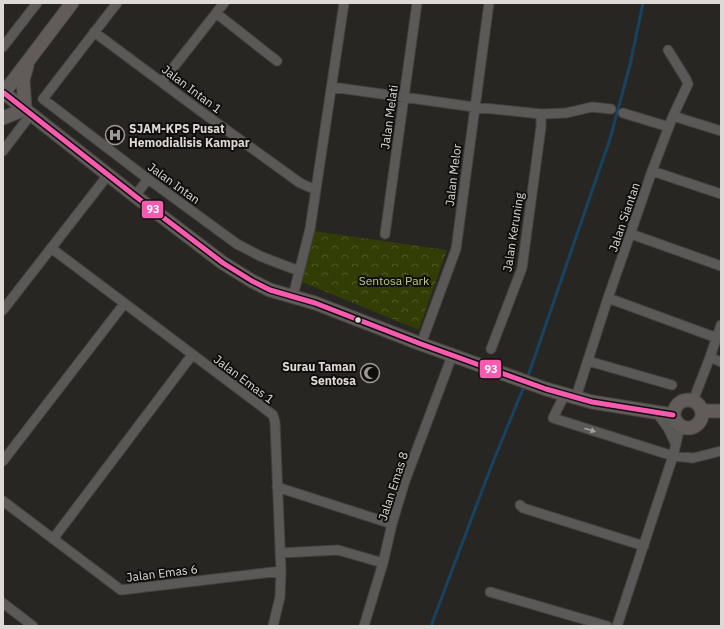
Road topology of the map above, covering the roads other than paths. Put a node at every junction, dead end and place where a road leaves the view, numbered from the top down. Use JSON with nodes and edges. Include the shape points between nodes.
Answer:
{"nodes":[{"id":1,"x":37,"y":3,"type":"edge"},
{"id":2,"x":72,"y":3,"type":"edge"},
{"id":3,"x":117,"y":3,"type":"edge"},
{"id":4,"x":224,"y":3,"type":"edge"},
{"id":5,"x":344,"y":3,"type":"edge"},
{"id":6,"x":417,"y":3,"type":"edge"},
{"id":7,"x":488,"y":3,"type":"edge"},
{"id":8,"x":216,"y":13,"type":"junction"},
{"id":9,"x":94,"y":32,"type":"junction"},
{"id":10,"x":3,"y":48,"type":"edge"},
{"id":11,"x":668,"y":50,"type":"dead end"},
{"id":12,"x":29,"y":59,"type":"junction"},
{"id":13,"x":277,"y":60,"type":"dead end"},
{"id":14,"x":162,"y":82,"type":"junction"},
{"id":15,"x":332,"y":87,"type":"junction"},
{"id":16,"x":3,"y":93,"type":"edge"},
{"id":17,"x":404,"y":97,"type":"junction"},
{"id":18,"x":474,"y":106,"type":"junction"},
{"id":19,"x":612,"y":109,"type":"dead end"},
{"id":20,"x":28,"y":112,"type":"junction"},
{"id":21,"x":623,"y":113,"type":"dead end"},
{"id":22,"x":541,"y":114,"type":"junction"},
{"id":23,"x":672,"y":116,"type":"junction"},
{"id":24,"x":3,"y":118,"type":"edge"},
{"id":25,"x":669,"y":127,"type":"junction"},
{"id":26,"x":721,"y":131,"type":"edge"},
{"id":27,"x":3,"y":151,"type":"edge"},
{"id":28,"x":652,"y":171,"type":"junction"},
{"id":29,"x":108,"y":175,"type":"junction"},
{"id":30,"x":148,"y":179,"type":"junction"},
{"id":31,"x":316,"y":190,"type":"junction"},
{"id":32,"x":721,"y":194,"type":"edge"},
{"id":33,"x":135,"y":196,"type":"junction"},
{"id":34,"x":385,"y":234,"type":"dead end"},
{"id":35,"x":630,"y":234,"type":"junction"},
{"id":36,"x":51,"y":248,"type":"junction"},
{"id":37,"x":721,"y":266,"type":"edge"},
{"id":38,"x":299,"y":271,"type":"junction"},
{"id":39,"x":293,"y":296,"type":"junction"},
{"id":40,"x":608,"y":298,"type":"junction"},
{"id":41,"x":124,"y":304,"type":"junction"},
{"id":42,"x":3,"y":310,"type":"edge"},
{"id":43,"x":721,"y":325,"type":"edge"},
{"id":44,"x":717,"y":338,"type":"junction"},
{"id":45,"x":420,"y":344,"type":"junction"},
{"id":46,"x":491,"y":349,"type":"dead end"},
{"id":47,"x":192,"y":355,"type":"junction"},
{"id":48,"x":452,"y":356,"type":"junction"},
{"id":49,"x":710,"y":357,"type":"junction"},
{"id":50,"x":588,"y":361,"type":"junction"},
{"id":51,"x":721,"y":362,"type":"edge"},
{"id":52,"x":672,"y":384,"type":"dead end"},
{"id":53,"x":570,"y":395,"type":"junction"},
{"id":54,"x":693,"y":401,"type":"junction"},
{"id":55,"x":702,"y":411,"type":"junction"},
{"id":56,"x":721,"y":411,"type":"edge"},
{"id":57,"x":657,"y":413,"type":"junction"},
{"id":58,"x":673,"y":415,"type":"junction"},
{"id":59,"x":680,"y":427,"type":"junction"},
{"id":60,"x":676,"y":446,"type":"junction"},
{"id":61,"x":721,"y":451,"type":"edge"},
{"id":62,"x":673,"y":456,"type":"junction"},
{"id":63,"x":3,"y":461,"type":"edge"},
{"id":64,"x":277,"y":487,"type":"junction"},
{"id":65,"x":3,"y":501,"type":"edge"},
{"id":66,"x":520,"y":505,"type":"dead end"},
{"id":67,"x":392,"y":524,"type":"junction"},
{"id":68,"x":53,"y":539,"type":"junction"},
{"id":69,"x":644,"y":546,"type":"junction"},
{"id":70,"x":280,"y":553,"type":"junction"},
{"id":71,"x":383,"y":563,"type":"junction"},
{"id":72,"x":281,"y":571,"type":"junction"},
{"id":73,"x":490,"y":592,"type":"dead end"},
{"id":74,"x":3,"y":603,"type":"edge"},
{"id":75,"x":33,"y":626,"type":"edge"},
{"id":76,"x":273,"y":626,"type":"edge"},
{"id":77,"x":364,"y":626,"type":"edge"},
{"id":78,"x":607,"y":626,"type":"edge"},
{"id":79,"x":617,"y":626,"type":"edge"}],
"edges":[{"from":1,"to":10,"type":"street"},
{"from":2,"to":12,"type":"street"},
{"from":3,"to":9,"type":"street"},
{"from":4,"to":8,"type":"street"},
{"from":5,"to":15,"type":"street"},
{"from":6,"to":17,"type":"street","name":"Jalan Melati"},
{"from":7,"to":18,"type":"street","name":"Jalan Melor"},
{"from":8,"to":13,"type":"street"},
{"from":8,"to":14,"type":"street"},
{"from":9,"to":14,"type":"street","name":"Jalan Intan 1"},
{"from":9,"to":30,"type":"street","name":"Jalan Intan","via":[[43,99]]},
{"from":11,"to":23,"type":"street","name":"Jalan Siantan","via":[[688,84]]},
{"from":12,"to":16,"type":"street"},
{"from":12,"to":20,"type":"street","via":[[23,80]]},
{"from":14,"to":31,"type":"street","name":"Jalan Intan 1","via":[[300,183]]},
{"from":15,"to":17,"type":"street"},
{"from":15,"to":31,"type":"street"},
{"from":16,"to":20,"type":"street"},
{"from":17,"to":18,"type":"street"},
{"from":17,"to":34,"type":"street","name":"Jalan Melati"},
{"from":18,"to":22,"type":"street"},
{"from":18,"to":45,"type":"street","name":"Jalan Melor","via":[[456,249]]},
{"from":19,"to":22,"type":"street","via":[[592,107],[566,113]]},
{"from":20,"to":24,"type":"street"},
{"from":20,"to":27,"type":"street"},
{"from":20,"to":29,"type":"street"},
{"from":21,"to":25,"type":"street"},
{"from":22,"to":46,"type":"street","name":"Jalan Keruning","via":[[522,268]]},
{"from":23,"to":25,"type":"street","name":"Jalan Siantan"},
{"from":23,"to":26,"type":"street"},
{"from":25,"to":28,"type":"street","name":"Jalan Siantan"},
{"from":28,"to":32,"type":"street"},
{"from":28,"to":35,"type":"street","name":"Jalan Siantan"},
{"from":29,"to":33,"type":"street"},
{"from":29,"to":36,"type":"street"},
{"from":30,"to":33,"type":"street"},
{"from":30,"to":38,"type":"street","name":"Jalan Intan","via":[[237,244]]},
{"from":31,"to":38,"type":"street","via":[[310,229]]},
{"from":33,"to":39,"type":"street","via":[[235,271],[270,290]]},
{"from":35,"to":37,"type":"street"},
{"from":35,"to":40,"type":"street","name":"Jalan Siantan"},
{"from":36,"to":41,"type":"street","name":"Jalan Emas 1"},
{"from":36,"to":42,"type":"street"},
{"from":38,"to":39,"type":"street"},
{"from":39,"to":45,"type":"street"},
{"from":40,"to":44,"type":"street"},
{"from":40,"to":50,"type":"street","name":"Jalan Siantan"},
{"from":41,"to":47,"type":"street","name":"Jalan Emas 1"},
{"from":41,"to":63,"type":"street"},
{"from":43,"to":44,"type":"street"},
{"from":44,"to":49,"type":"street"},
{"from":45,"to":48,"type":"street"},
{"from":47,"to":64,"type":"street","name":"Jalan Emas 1","via":[[273,415]]},
{"from":47,"to":68,"type":"street"},
{"from":48,"to":53,"type":"street"},
{"from":48,"to":67,"type":"street","name":"Jalan Emas 8","via":[[405,481]]},
{"from":49,"to":51,"type":"street"},
{"from":49,"to":54,"type":"street"},
{"from":50,"to":52,"type":"street"},
{"from":50,"to":53,"type":"street","name":"Jalan Siantan"},
{"from":53,"to":57,"type":"street","via":[[592,402]]},
{"from":53,"to":62,"type":"street","name":"Jalan Siantan","one_way":true,"via":[[553,418]]},
{"from":54,"to":55,"type":"street"},
{"from":54,"to":58,"type":"street","via":[[679,402]]},
{"from":55,"to":56,"type":"street"},
{"from":55,"to":59,"type":"street","via":[[698,424],[690,428]]},
{"from":57,"to":58,"type":"street"},
{"from":57,"to":60,"type":"street","via":[[668,428]]},
{"from":58,"to":59,"type":"street"},
{"from":59,"to":60,"type":"street"},
{"from":60,"to":62,"type":"street"},
{"from":61,"to":62,"type":"street","via":[[694,458]]},
{"from":62,"to":69,"type":"street"},
{"from":64,"to":67,"type":"street"},
{"from":64,"to":70,"type":"street","name":"Jalan Emas 1"},
{"from":65,"to":68,"type":"street","name":"Jalan Emas 6"},
{"from":66,"to":69,"type":"street"},
{"from":67,"to":71,"type":"street","name":"Jalan Emas 8"},
{"from":68,"to":72,"type":"street","name":"Jalan Emas 6","via":[[121,590]]},
{"from":69,"to":79,"type":"street"},
{"from":70,"to":71,"type":"street","via":[[338,550]]},
{"from":70,"to":72,"type":"street","name":"Jalan Emas 1"},
{"from":71,"to":77,"type":"street","name":"Jalan Emas 8"},
{"from":72,"to":76,"type":"street","name":"Jalan Emas 1","via":[[280,597]]},
{"from":73,"to":78,"type":"street"},
{"from":74,"to":75,"type":"street"}]}
